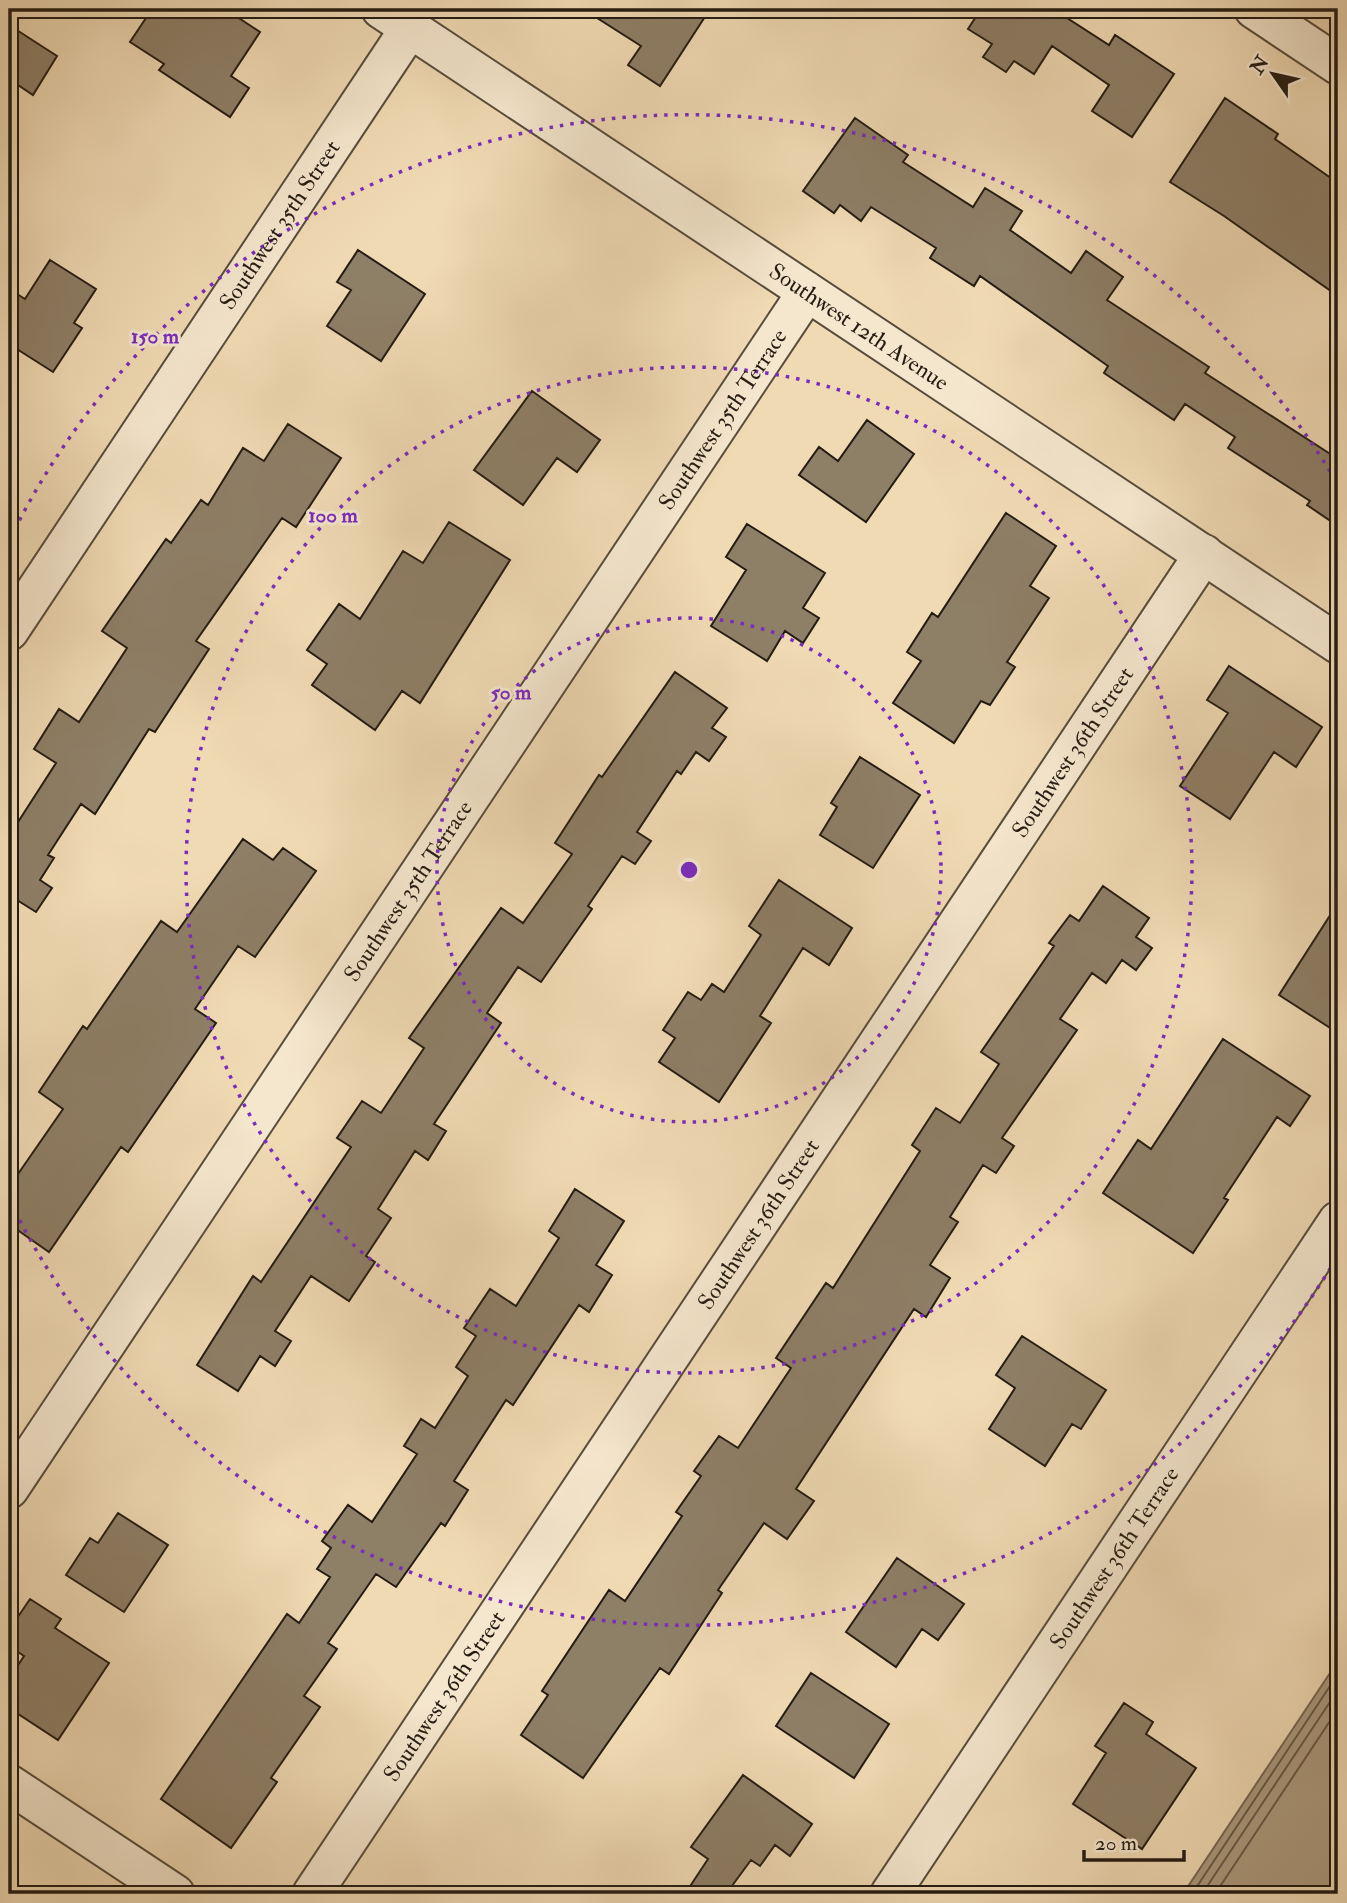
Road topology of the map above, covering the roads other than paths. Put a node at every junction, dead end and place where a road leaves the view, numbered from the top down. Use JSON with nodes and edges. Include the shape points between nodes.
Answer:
{"nodes":[{"id":1,"x":1254,"y":9,"type":"edge"},
{"id":2,"x":395,"y":18,"type":"edge"},
{"id":3,"x":1338,"y":65,"type":"edge"},
{"id":4,"x":807,"y":292,"type":"junction"},
{"id":5,"x":1205,"y":554,"type":"junction"},
{"id":6,"x":9,"y":631,"type":"edge"},
{"id":7,"x":1338,"y":644,"type":"edge"},
{"id":8,"x":1338,"y":1221,"type":"edge"},
{"id":9,"x":9,"y":1489,"type":"edge"},
{"id":10,"x":9,"y":1784,"type":"edge"},
{"id":11,"x":175,"y":1894,"type":"edge"},
{"id":12,"x":312,"y":1894,"type":"edge"},
{"id":13,"x":890,"y":1894,"type":"edge"}],
"edges":[{"from":1,"to":3,"type":"street"},
{"from":2,"to":4,"type":"street","name":"Southwest 12th Avenue"},
{"from":2,"to":6,"type":"street","name":"Southwest 35th Street"},
{"from":4,"to":5,"type":"street","name":"Southwest 12th Avenue"},
{"from":4,"to":9,"type":"street","name":"Southwest 35th Terrace"},
{"from":5,"to":7,"type":"street","name":"Southwest 12th Avenue"},
{"from":5,"to":12,"type":"street","name":"Southwest 36th Street"},
{"from":8,"to":13,"type":"street","name":"Southwest 36th Terrace"},
{"from":10,"to":11,"type":"street"}]}
